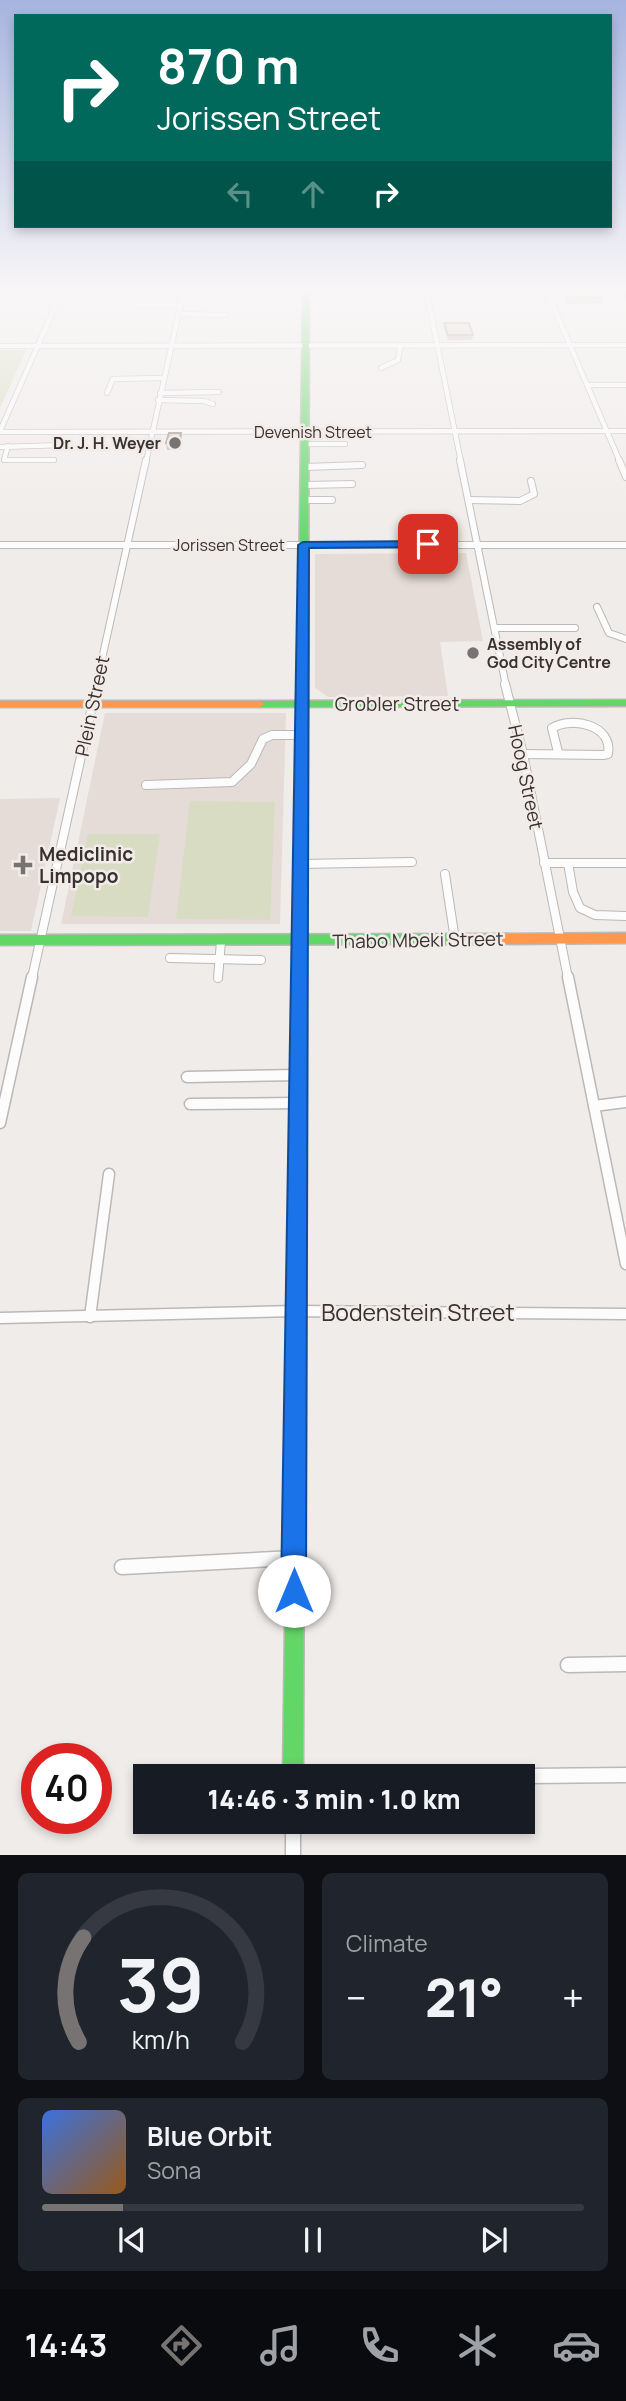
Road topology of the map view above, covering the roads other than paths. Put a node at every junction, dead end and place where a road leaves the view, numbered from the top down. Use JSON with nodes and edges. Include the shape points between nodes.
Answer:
{"nodes":[{"id":1,"x":24,"y":376,"type":"edge"},
{"id":2,"x":305,"y":376,"type":"edge"},
{"id":3,"x":444,"y":376,"type":"edge"},
{"id":4,"x":583,"y":376,"type":"edge"},
{"id":5,"x":163,"y":377,"type":"joint"},
{"id":6,"x":626,"y":385,"type":"edge"},
{"id":7,"x":587,"y":386,"type":"junction"},
{"id":8,"x":219,"y":392,"type":"dead end"},
{"id":9,"x":107,"y":394,"type":"dead end"},
{"id":10,"x":159,"y":397,"type":"junction"},
{"id":11,"x":213,"y":404,"type":"dead end"},
{"id":12,"x":151,"y":431,"type":"junction"},
{"id":13,"x":606,"y":431,"type":"junction"},
{"id":14,"x":626,"y":431,"type":"edge"},
{"id":15,"x":0,"y":432,"type":"edge"},
{"id":16,"x":456,"y":432,"type":"junction"},
{"id":17,"x":305,"y":438,"type":"junction"},
{"id":18,"x":345,"y":444,"type":"dead end"},
{"id":19,"x":64,"y":445,"type":"dead end"},
{"id":20,"x":8,"y":446,"type":"junction"},
{"id":21,"x":0,"y":447,"type":"edge"},
{"id":22,"x":54,"y":460,"type":"dead end"},
{"id":23,"x":362,"y":465,"type":"dead end"},
{"id":24,"x":305,"y":467,"type":"junction"},
{"id":25,"x":626,"y":477,"type":"edge"},
{"id":26,"x":531,"y":481,"type":"dead end"},
{"id":27,"x":352,"y":484,"type":"dead end"},
{"id":28,"x":304,"y":485,"type":"junction"},
{"id":29,"x":304,"y":500,"type":"junction"},
{"id":30,"x":332,"y":500,"type":"dead end"},
{"id":31,"x":470,"y":500,"type":"junction"},
{"id":32,"x":478,"y":544,"type":"junction"},
{"id":33,"x":0,"y":545,"type":"edge"},
{"id":34,"x":127,"y":545,"type":"junction"},
{"id":35,"x":303,"y":545,"type":"junction"},
{"id":36,"x":626,"y":545,"type":"edge"},
{"id":37,"x":597,"y":607,"type":"dead end"},
{"id":38,"x":495,"y":628,"type":"junction"},
{"id":39,"x":575,"y":628,"type":"dead end"},
{"id":40,"x":626,"y":639,"type":"edge"},
{"id":41,"x":626,"y":703,"type":"edge"},
{"id":42,"x":0,"y":704,"type":"edge"},
{"id":43,"x":92,"y":704,"type":"junction"},
{"id":44,"x":509,"y":704,"type":"junction"},
{"id":45,"x":303,"y":705,"type":"junction"},
{"id":46,"x":301,"y":735,"type":"junction"},
{"id":47,"x":558,"y":752,"type":"junction"},
{"id":48,"x":538,"y":753,"type":"joint"},
{"id":49,"x":523,"y":754,"type":"junction"},
{"id":50,"x":146,"y":785,"type":"dead end"},
{"id":51,"x":412,"y":862,"type":"dead end"},
{"id":52,"x":544,"y":863,"type":"junction"},
{"id":53,"x":568,"y":863,"type":"junction"},
{"id":54,"x":626,"y":863,"type":"edge"},
{"id":55,"x":300,"y":864,"type":"junction"},
{"id":56,"x":445,"y":874,"type":"dead end"},
{"id":57,"x":626,"y":916,"type":"edge"},
{"id":58,"x":560,"y":938,"type":"junction"},
{"id":59,"x":626,"y":938,"type":"edge"},
{"id":60,"x":0,"y":940,"type":"edge"},
{"id":61,"x":41,"y":940,"type":"junction"},
{"id":62,"x":455,"y":940,"type":"junction"},
{"id":63,"x":221,"y":941,"type":"junction"},
{"id":64,"x":300,"y":941,"type":"junction"},
{"id":65,"x":170,"y":958,"type":"dead end"},
{"id":66,"x":219,"y":960,"type":"junction"},
{"id":67,"x":261,"y":960,"type":"dead end"},
{"id":68,"x":218,"y":979,"type":"dead end"},
{"id":69,"x":299,"y":1075,"type":"junction"},
{"id":70,"x":187,"y":1077,"type":"dead end"},
{"id":71,"x":626,"y":1102,"type":"edge"},
{"id":72,"x":298,"y":1103,"type":"junction"},
{"id":73,"x":190,"y":1104,"type":"dead end"},
{"id":74,"x":594,"y":1106,"type":"junction"},
{"id":75,"x":0,"y":1123,"type":"edge"},
{"id":76,"x":109,"y":1174,"type":"dead end"},
{"id":77,"x":626,"y":1264,"type":"edge"},
{"id":78,"x":296,"y":1311,"type":"junction"},
{"id":79,"x":626,"y":1314,"type":"edge"},
{"id":80,"x":90,"y":1317,"type":"junction"},
{"id":81,"x":0,"y":1318,"type":"edge"},
{"id":82,"x":294,"y":1558,"type":"junction"},
{"id":83,"x":122,"y":1567,"type":"dead end"},
{"id":84,"x":626,"y":1664,"type":"edge"},
{"id":85,"x":568,"y":1665,"type":"dead end"},
{"id":86,"x":293,"y":1764,"type":"edge"},
{"id":87,"x":626,"y":1775,"type":"edge"},
{"id":88,"x":535,"y":1776,"type":"edge"},
{"id":89,"x":293,"y":1834,"type":"edge"},
{"id":90,"x":293,"y":1855,"type":"edge"}],
"edges":[{"from":1,"to":15,"type":"street"},
{"from":2,"to":17,"type":"street"},
{"from":3,"to":16,"type":"street","name":"Hoog Street"},
{"from":4,"to":7,"type":"street"},
{"from":5,"to":9,"type":"street","via":[[113,379]]},
{"from":5,"to":10,"type":"street","name":"Plein Street"},
{"from":6,"to":7,"type":"street"},
{"from":7,"to":13,"type":"street"},
{"from":8,"to":10,"type":"street"},
{"from":10,"to":11,"type":"street"},
{"from":10,"to":12,"type":"street","name":"Plein Street"},
{"from":12,"to":15,"type":"street","name":"Devenish Street"},
{"from":12,"to":17,"type":"street","name":"Devenish Street"},
{"from":12,"to":34,"type":"street","name":"Plein Street"},
{"from":13,"to":14,"type":"street","name":"Devenish Street"},
{"from":13,"to":16,"type":"street","name":"Devenish Street"},
{"from":13,"to":25,"type":"street"},
{"from":16,"to":17,"type":"street","name":"Devenish Street"},
{"from":16,"to":31,"type":"street","name":"Hoog Street"},
{"from":17,"to":18,"type":"street"},
{"from":17,"to":24,"type":"street"},
{"from":19,"to":20,"type":"street"},
{"from":20,"to":21,"type":"street"},
{"from":20,"to":22,"type":"street","via":[[4,460]]},
{"from":23,"to":24,"type":"street"},
{"from":24,"to":28,"type":"street"},
{"from":26,"to":31,"type":"street","via":[[534,494],[524,501]]},
{"from":27,"to":28,"type":"street"},
{"from":28,"to":29,"type":"street"},
{"from":29,"to":30,"type":"street"},
{"from":29,"to":35,"type":"street"},
{"from":31,"to":32,"type":"street","name":"Hoog Street"},
{"from":32,"to":35,"type":"street","name":"Jorissen Street"},
{"from":32,"to":36,"type":"street","name":"Jorissen Street"},
{"from":32,"to":38,"type":"street","name":"Hoog Street"},
{"from":33,"to":34,"type":"street","name":"Jorissen Street"},
{"from":34,"to":35,"type":"street","name":"Jorissen Street"},
{"from":34,"to":43,"type":"street","name":"Plein Street"},
{"from":35,"to":45,"type":"street"},
{"from":37,"to":40,"type":"street","via":[[608,634]]},
{"from":38,"to":39,"type":"street"},
{"from":38,"to":44,"type":"street","name":"Hoog Street"},
{"from":41,"to":44,"type":"street","name":"Grobler Street"},
{"from":42,"to":43,"type":"street","name":"Grobler Street"},
{"from":43,"to":45,"type":"street","name":"Grobler Street"},
{"from":43,"to":61,"type":"street","name":"Plein Street"},
{"from":44,"to":45,"type":"street","name":"Grobler Street"},
{"from":44,"to":49,"type":"street","name":"Hoog Street"},
{"from":45,"to":46,"type":"street"},
{"from":46,"to":50,"type":"street","via":[[263,739],[251,764],[232,782]]},
{"from":46,"to":55,"type":"street"},
{"from":47,"to":47,"type":"street","via":[[552,729],[557,725],[594,725],[609,747],[603,755]]},
{"from":47,"to":48,"type":"street"},
{"from":48,"to":49,"type":"street"},
{"from":49,"to":52,"type":"street","name":"Hoog Street"},
{"from":51,"to":55,"type":"street"},
{"from":52,"to":53,"type":"street"},
{"from":52,"to":58,"type":"street","name":"Hoog Street"},
{"from":53,"to":54,"type":"street"},
{"from":53,"to":57,"type":"street","via":[[575,902],[582,912]]},
{"from":55,"to":64,"type":"street"},
{"from":56,"to":62,"type":"street"},
{"from":58,"to":59,"type":"street","name":"Thabo Mbeki Street"},
{"from":58,"to":62,"type":"street","name":"Thabo Mbeki Street"},
{"from":58,"to":74,"type":"street","name":"Hoog Street"},
{"from":60,"to":61,"type":"street","name":"Thabo Mbeki Street"},
{"from":61,"to":63,"type":"street","name":"Thabo Mbeki Street"},
{"from":61,"to":75,"type":"street","name":"Plein Street"},
{"from":62,"to":64,"type":"street","name":"Thabo Mbeki Street"},
{"from":63,"to":64,"type":"street","name":"Thabo Mbeki Street"},
{"from":63,"to":66,"type":"street"},
{"from":64,"to":69,"type":"street"},
{"from":65,"to":66,"type":"street"},
{"from":66,"to":67,"type":"street"},
{"from":66,"to":68,"type":"street"},
{"from":69,"to":70,"type":"street"},
{"from":69,"to":72,"type":"street"},
{"from":71,"to":74,"type":"street"},
{"from":72,"to":73,"type":"street"},
{"from":72,"to":78,"type":"street"},
{"from":74,"to":77,"type":"street","name":"Hoog Street"},
{"from":76,"to":80,"type":"street"},
{"from":78,"to":79,"type":"street","name":"Bodenstein Street"},
{"from":78,"to":80,"type":"street","name":"Bodenstein Street"},
{"from":78,"to":82,"type":"street"},
{"from":80,"to":81,"type":"street","name":"Bodenstein Street"},
{"from":82,"to":83,"type":"street"},
{"from":82,"to":86,"type":"street"},
{"from":84,"to":85,"type":"street"},
{"from":87,"to":88,"type":"street"},
{"from":89,"to":90,"type":"street"}]}
